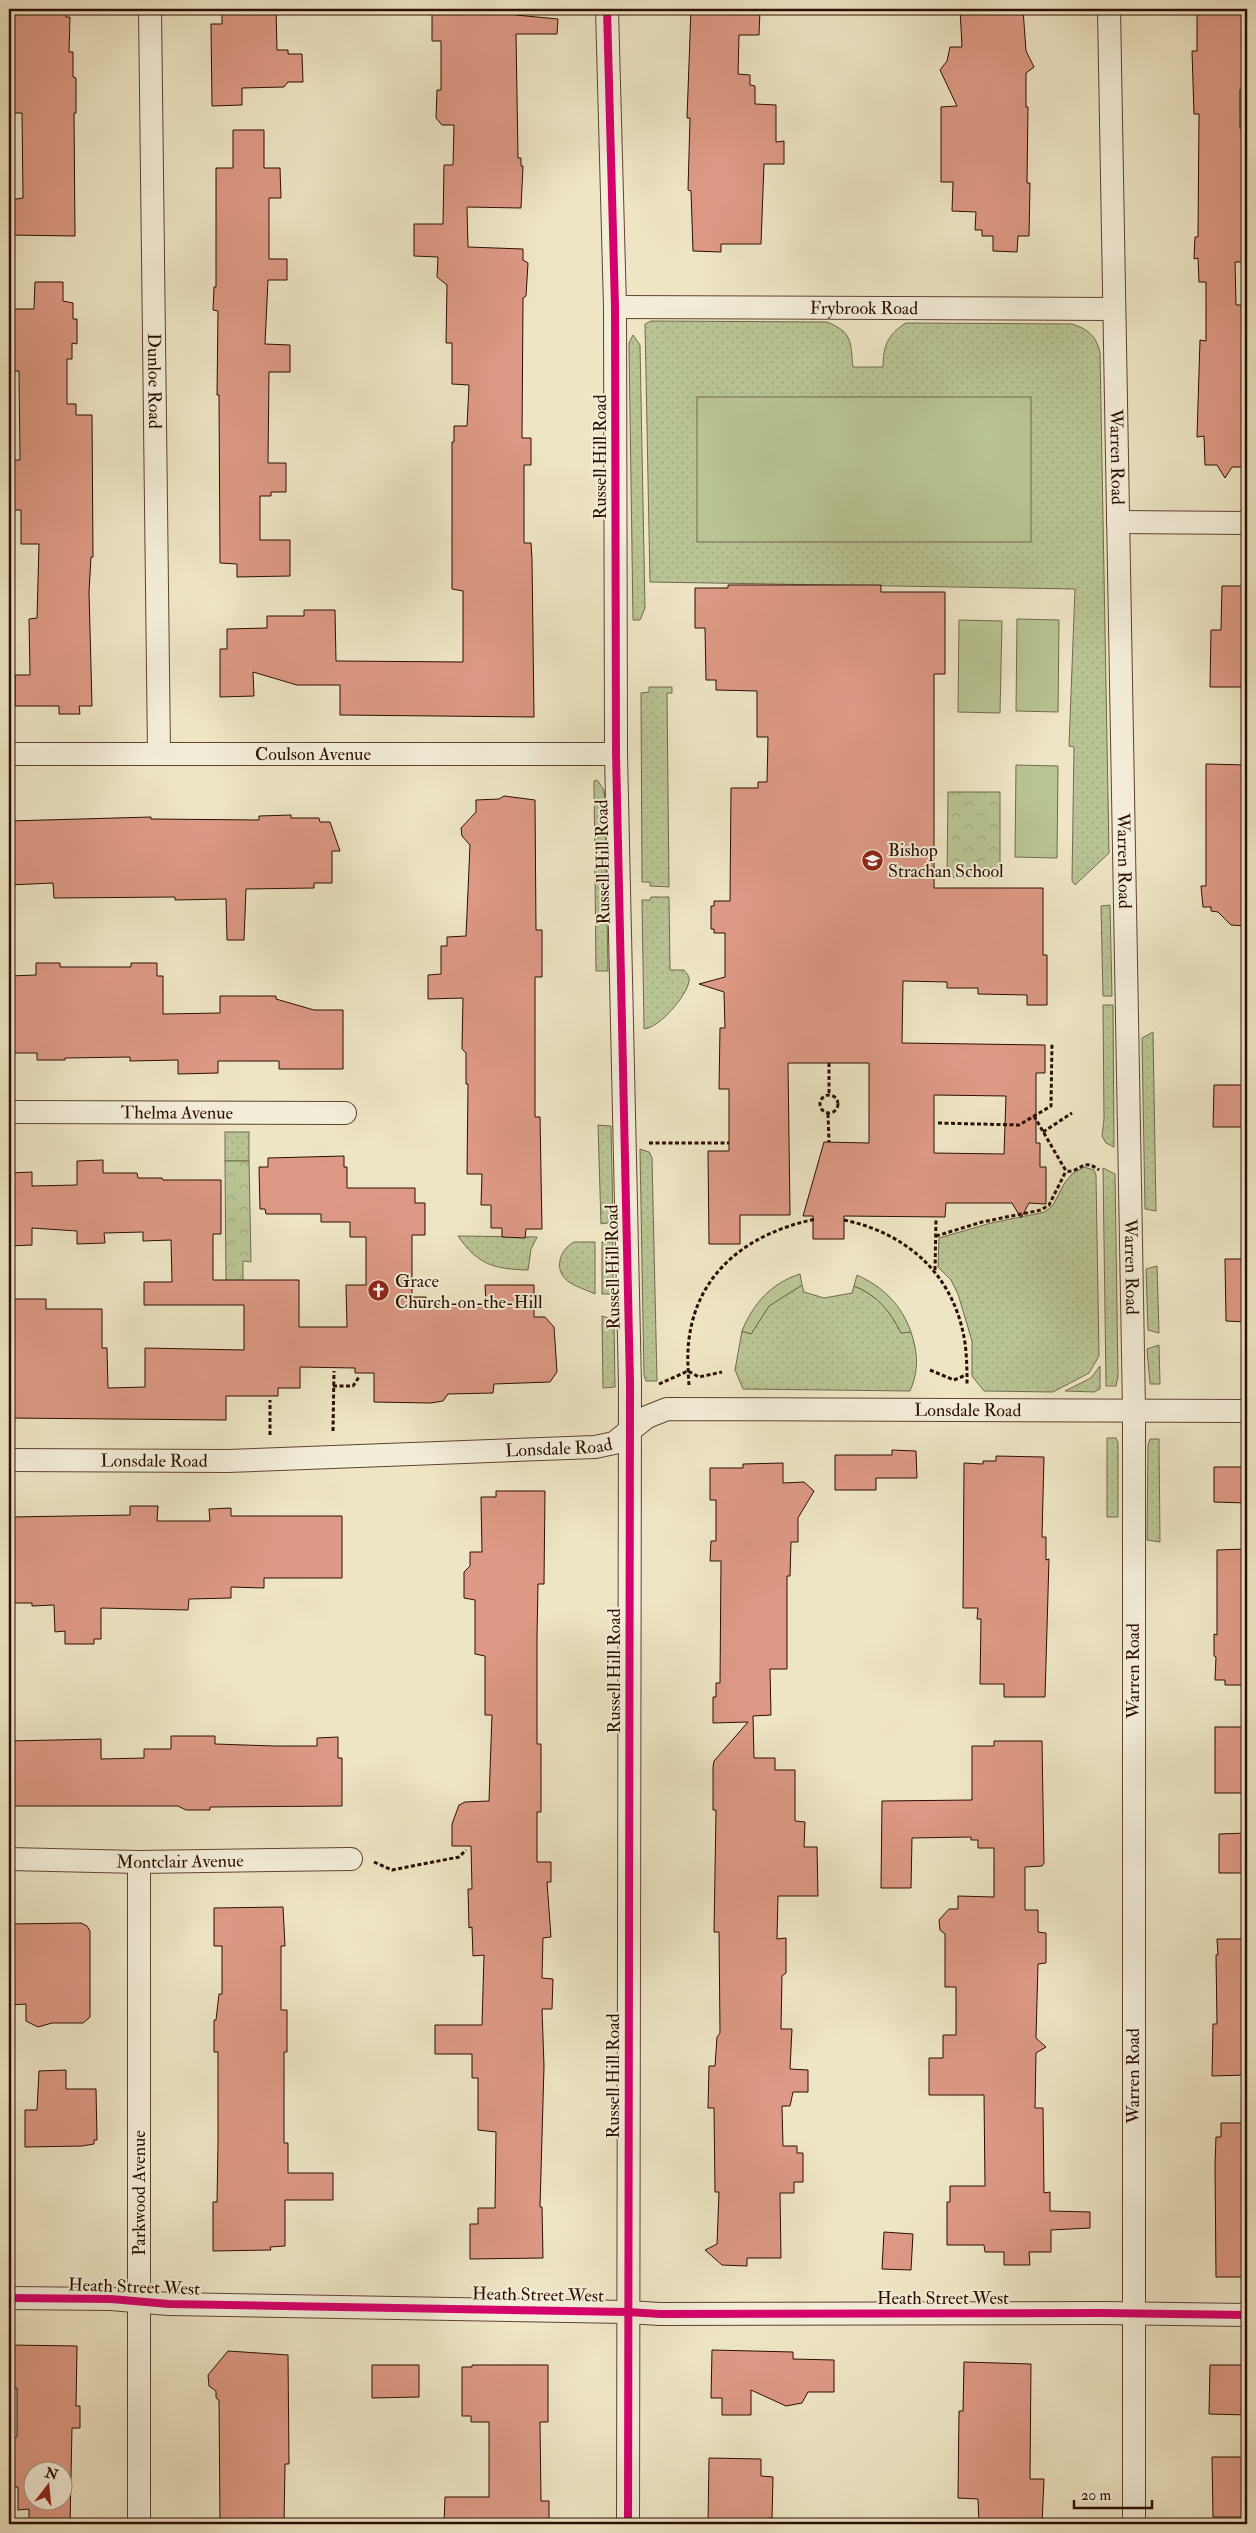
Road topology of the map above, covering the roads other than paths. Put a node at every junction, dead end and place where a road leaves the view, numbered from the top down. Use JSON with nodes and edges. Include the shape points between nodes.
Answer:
{"nodes":[{"id":1,"x":150,"y":9,"type":"edge"},
{"id":2,"x":607,"y":9,"type":"edge"},
{"id":3,"x":1109,"y":9,"type":"edge"},
{"id":4,"x":614,"y":307,"type":"junction"},
{"id":5,"x":1112,"y":309,"type":"junction"},
{"id":6,"x":1118,"y":522,"type":"junction"},
{"id":7,"x":1247,"y":523,"type":"edge"},
{"id":8,"x":159,"y":753,"type":"junction"},
{"id":9,"x":9,"y":754,"type":"edge"},
{"id":10,"x":616,"y":754,"type":"junction"},
{"id":11,"x":9,"y":1112,"type":"edge"},
{"id":12,"x":345,"y":1113,"type":"dead end"},
{"id":13,"x":1134,"y":1410,"type":"junction"},
{"id":14,"x":1247,"y":1410,"type":"edge"},
{"id":15,"x":629,"y":1432,"type":"junction"},
{"id":16,"x":9,"y":1460,"type":"edge"},
{"id":17,"x":9,"y":1859,"type":"edge"},
{"id":18,"x":352,"y":1859,"type":"road end"},
{"id":19,"x":139,"y":1862,"type":"junction"},
{"id":20,"x":9,"y":2298,"type":"edge"},
{"id":21,"x":139,"y":2302,"type":"junction"},
{"id":22,"x":628,"y":2312,"type":"junction"},
{"id":23,"x":1134,"y":2313,"type":"junction"},
{"id":24,"x":1247,"y":2315,"type":"edge"},
{"id":25,"x":139,"y":2524,"type":"edge"},
{"id":26,"x":628,"y":2524,"type":"edge"},
{"id":27,"x":1134,"y":2524,"type":"edge"}],
"edges":[{"from":1,"to":8,"type":"street","name":"Dunloe Road"},
{"from":2,"to":4,"type":"street","name":"Russell Hill Road"},
{"from":3,"to":5,"type":"street","name":"Warren Road"},
{"from":4,"to":5,"type":"street","name":"Frybrook Road"},
{"from":4,"to":10,"type":"street","name":"Russell Hill Road"},
{"from":5,"to":6,"type":"street","name":"Warren Road"},
{"from":6,"to":7,"type":"street"},
{"from":6,"to":13,"type":"street","name":"Warren Road"},
{"from":8,"to":9,"type":"street","name":"Coulson Avenue"},
{"from":8,"to":10,"type":"street","name":"Coulson Avenue"},
{"from":10,"to":15,"type":"street","name":"Russell Hill Road"},
{"from":11,"to":12,"type":"street","name":"Thelma Avenue"},
{"from":13,"to":14,"type":"street","name":"Lonsdale Road"},
{"from":13,"to":15,"type":"street","name":"Lonsdale Road","via":[[667,1409],[647,1417]]},
{"from":13,"to":23,"type":"street","name":"Warren Road"},
{"from":15,"to":16,"type":"street","name":"Lonsdale Road","via":[[614,1443],[596,1447],[227,1461]]},
{"from":15,"to":22,"type":"street","name":"Russell Hill Road"},
{"from":17,"to":19,"type":"street","name":"Montclair Avenue"},
{"from":18,"to":19,"type":"street","name":"Montclair Avenue"},
{"from":19,"to":21,"type":"street","name":"Parkwood Avenue"},
{"from":20,"to":21,"type":"street","name":"Heath Street West"},
{"from":21,"to":22,"type":"street","name":"Heath Street West"},
{"from":21,"to":25,"type":"street","name":"Parkwood Avenue"},
{"from":22,"to":23,"type":"street","name":"Heath Street West"},
{"from":22,"to":26,"type":"street","name":"Russell Hill Road"},
{"from":23,"to":24,"type":"street","name":"Heath Street West"},
{"from":23,"to":27,"type":"street","name":"Warren Road"}]}
